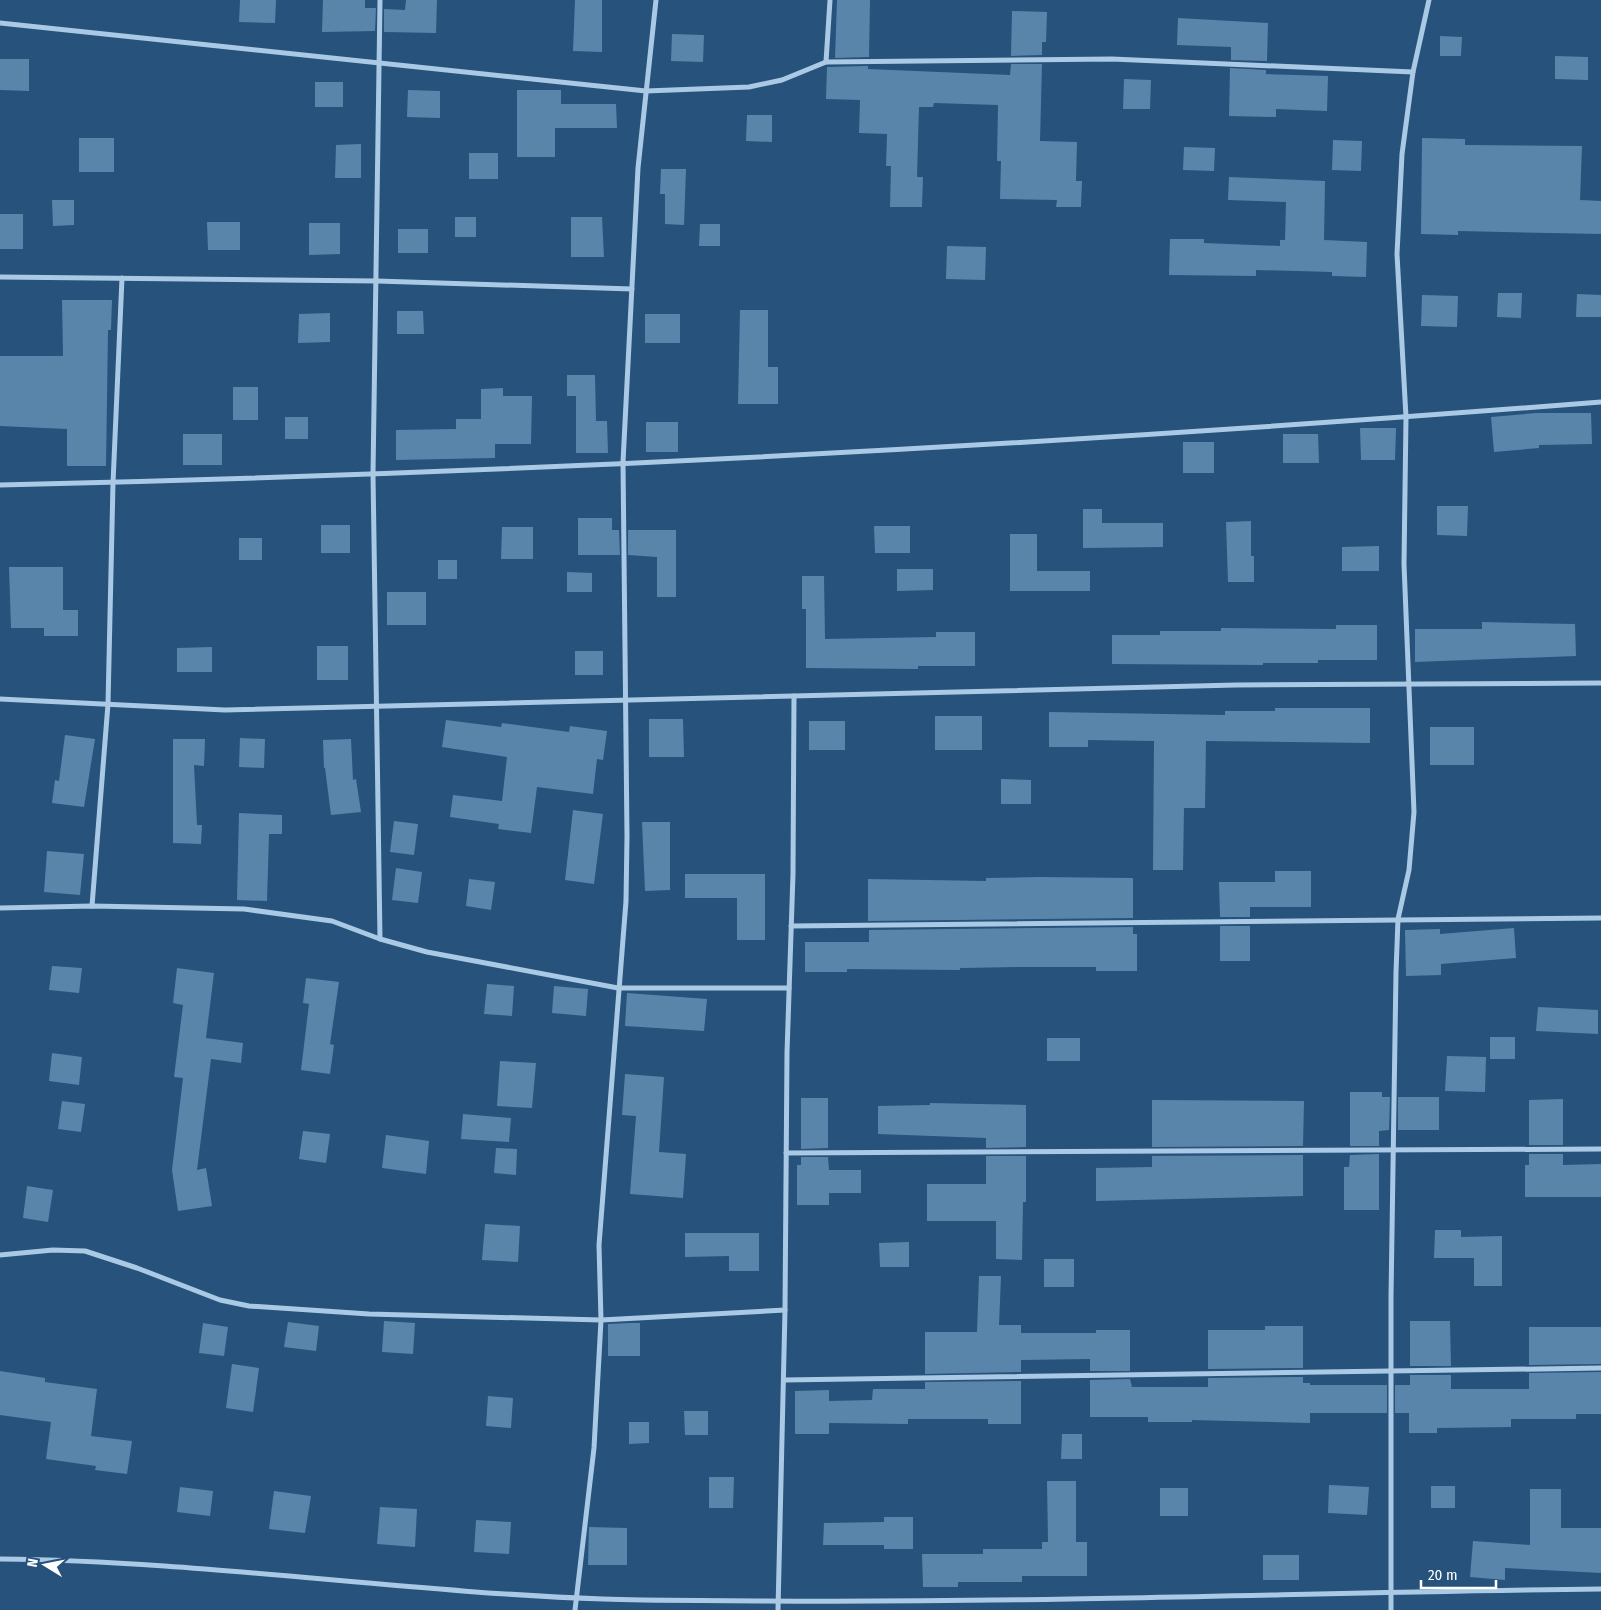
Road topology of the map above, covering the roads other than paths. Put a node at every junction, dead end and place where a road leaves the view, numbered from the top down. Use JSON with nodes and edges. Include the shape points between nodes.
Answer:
{"nodes":[{"id":1,"x":380,"y":0,"type":"edge"},
{"id":2,"x":656,"y":0,"type":"edge"},
{"id":3,"x":830,"y":0,"type":"edge"},
{"id":4,"x":1429,"y":0,"type":"edge"},
{"id":5,"x":0,"y":23,"type":"edge"},
{"id":6,"x":379,"y":62,"type":"junction"},
{"id":7,"x":826,"y":62,"type":"junction"},
{"id":8,"x":1413,"y":72,"type":"junction"},
{"id":9,"x":646,"y":91,"type":"junction"},
{"id":10,"x":0,"y":277,"type":"edge"},
{"id":11,"x":122,"y":278,"type":"junction"},
{"id":12,"x":377,"y":281,"type":"junction"},
{"id":13,"x":632,"y":289,"type":"junction"},
{"id":14,"x":1601,"y":402,"type":"edge"},
{"id":15,"x":1406,"y":416,"type":"junction"},
{"id":16,"x":623,"y":462,"type":"junction"},
{"id":17,"x":373,"y":474,"type":"junction"},
{"id":18,"x":113,"y":483,"type":"junction"},
{"id":19,"x":0,"y":485,"type":"edge"},
{"id":20,"x":1601,"y":683,"type":"edge"},
{"id":21,"x":1408,"y":684,"type":"junction"},
{"id":22,"x":794,"y":696,"type":"junction"},
{"id":23,"x":0,"y":699,"type":"edge"},
{"id":24,"x":626,"y":700,"type":"junction"},
{"id":25,"x":108,"y":704,"type":"junction"},
{"id":26,"x":378,"y":706,"type":"junction"},
{"id":27,"x":92,"y":906,"type":"junction"},
{"id":28,"x":0,"y":908,"type":"edge"},
{"id":29,"x":1601,"y":918,"type":"edge"},
{"id":30,"x":1398,"y":919,"type":"junction"},
{"id":31,"x":791,"y":926,"type":"junction"},
{"id":32,"x":380,"y":939,"type":"junction"},
{"id":33,"x":618,"y":988,"type":"junction"},
{"id":34,"x":789,"y":988,"type":"junction"},
{"id":35,"x":1601,"y":1149,"type":"edge"},
{"id":36,"x":1393,"y":1151,"type":"junction"},
{"id":37,"x":786,"y":1153,"type":"junction"},
{"id":38,"x":0,"y":1255,"type":"edge"},
{"id":39,"x":786,"y":1310,"type":"junction"},
{"id":40,"x":601,"y":1320,"type":"junction"},
{"id":41,"x":1601,"y":1368,"type":"edge"},
{"id":42,"x":1392,"y":1370,"type":"junction"},
{"id":43,"x":784,"y":1380,"type":"junction"},
{"id":44,"x":0,"y":1559,"type":"edge"},
{"id":45,"x":1601,"y":1589,"type":"edge"},
{"id":46,"x":1392,"y":1593,"type":"junction"},
{"id":47,"x":576,"y":1598,"type":"junction"},
{"id":48,"x":778,"y":1601,"type":"junction"},
{"id":49,"x":575,"y":1610,"type":"edge"},
{"id":50,"x":778,"y":1610,"type":"edge"},
{"id":51,"x":1391,"y":1610,"type":"edge"}],
"edges":[{"from":1,"to":6,"type":"street"},
{"from":2,"to":9,"type":"street"},
{"from":3,"to":7,"type":"street"},
{"from":4,"to":8,"type":"street"},
{"from":5,"to":6,"type":"street"},
{"from":6,"to":9,"type":"street"},
{"from":6,"to":12,"type":"street"},
{"from":7,"to":8,"type":"street","via":[[1112,59]]},
{"from":7,"to":9,"type":"street","via":[[782,80],[748,87]]},
{"from":8,"to":15,"type":"street","via":[[1402,154],[1397,254]]},
{"from":9,"to":13,"type":"street","via":[[638,168]]},
{"from":10,"to":11,"type":"street"},
{"from":11,"to":12,"type":"street"},
{"from":11,"to":18,"type":"street"},
{"from":12,"to":13,"type":"street"},
{"from":12,"to":17,"type":"street"},
{"from":13,"to":16,"type":"street"},
{"from":14,"to":15,"type":"street"},
{"from":15,"to":16,"type":"street","via":[[983,446]]},
{"from":15,"to":21,"type":"street","via":[[1404,564]]},
{"from":16,"to":17,"type":"street"},
{"from":16,"to":24,"type":"street"},
{"from":17,"to":18,"type":"street"},
{"from":17,"to":26,"type":"street"},
{"from":18,"to":19,"type":"street"},
{"from":18,"to":25,"type":"street"},
{"from":20,"to":21,"type":"street"},
{"from":21,"to":22,"type":"street"},
{"from":21,"to":30,"type":"street","via":[[1414,812],[1409,870]]},
{"from":22,"to":24,"type":"street"},
{"from":22,"to":31,"type":"street"},
{"from":23,"to":25,"type":"street"},
{"from":24,"to":26,"type":"street"},
{"from":24,"to":33,"type":"street","via":[[626,901]]},
{"from":25,"to":26,"type":"street","via":[[225,710]]},
{"from":25,"to":27,"type":"street"},
{"from":26,"to":32,"type":"street"},
{"from":27,"to":28,"type":"street"},
{"from":27,"to":32,"type":"street","via":[[244,909],[332,921]]},
{"from":29,"to":30,"type":"street"},
{"from":30,"to":31,"type":"street"},
{"from":30,"to":36,"type":"street"},
{"from":31,"to":34,"type":"street"},
{"from":32,"to":33,"type":"street","via":[[427,952]]},
{"from":33,"to":34,"type":"street"},
{"from":33,"to":40,"type":"street","via":[[599,1245]]},
{"from":34,"to":37,"type":"street"},
{"from":35,"to":36,"type":"street"},
{"from":36,"to":37,"type":"street"},
{"from":36,"to":42,"type":"street"},
{"from":37,"to":39,"type":"street"},
{"from":38,"to":40,"type":"street","via":[[53,1250],[85,1251],[220,1300],[249,1306],[369,1314]]},
{"from":39,"to":40,"type":"street"},
{"from":39,"to":43,"type":"street"},
{"from":40,"to":47,"type":"street","via":[[594,1448]]},
{"from":41,"to":42,"type":"street"},
{"from":42,"to":43,"type":"street"},
{"from":42,"to":46,"type":"street"},
{"from":43,"to":48,"type":"street"},
{"from":44,"to":47,"type":"street","via":[[278,1574]]},
{"from":45,"to":46,"type":"street"},
{"from":46,"to":48,"type":"street"},
{"from":46,"to":51,"type":"street"},
{"from":47,"to":48,"type":"street"},
{"from":47,"to":49,"type":"street"},
{"from":48,"to":50,"type":"street"}]}
